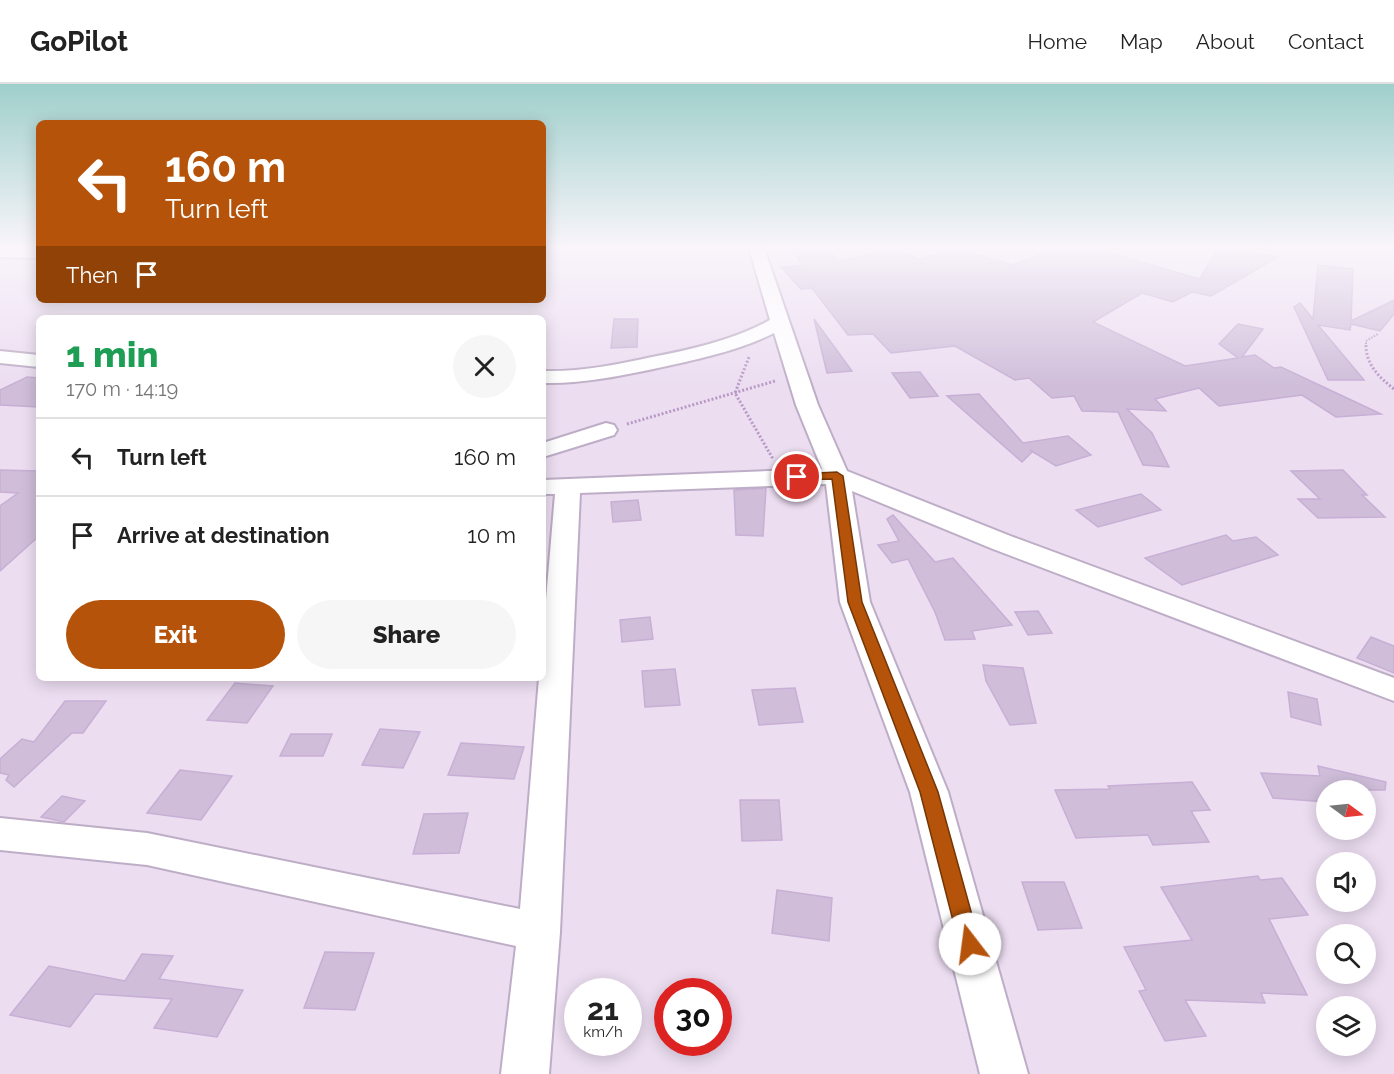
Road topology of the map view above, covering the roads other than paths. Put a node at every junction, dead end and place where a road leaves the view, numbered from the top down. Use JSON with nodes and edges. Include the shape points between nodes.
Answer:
{"nodes":[{"id":1,"x":771,"y":294,"type":"edge"},
{"id":2,"x":780,"y":322,"type":"junction"},
{"id":3,"x":1,"y":356,"type":"edge"},
{"id":4,"x":36,"y":361,"type":"edge"},
{"id":5,"x":546,"y":378,"type":"edge"},
{"id":6,"x":606,"y":430,"type":"road end"},
{"id":7,"x":546,"y":449,"type":"edge"},
{"id":8,"x":837,"y":476,"type":"junction"},
{"id":9,"x":555,"y":487,"type":"edge"},
{"id":10,"x":1394,"y":690,"type":"edge"},
{"id":11,"x":0,"y":834,"type":"edge"},
{"id":12,"x":539,"y":932,"type":"junction"},
{"id":13,"x":525,"y":1074,"type":"edge"},
{"id":14,"x":1004,"y":1074,"type":"edge"}],
"edges":[{"from":1,"to":2,"type":"street"},
{"from":2,"to":5,"type":"street","via":[[757,336],[701,353],[592,376]]},
{"from":2,"to":8,"type":"street","via":[[807,405]]},
{"from":3,"to":4,"type":"street"},
{"from":6,"to":7,"type":"street"},
{"from":8,"to":9,"type":"street"},
{"from":8,"to":10,"type":"street","via":[[1003,543]]},
{"from":8,"to":14,"type":"street","via":[[855,602],[929,792]]},
{"from":9,"to":12,"type":"street"},
{"from":11,"to":12,"type":"street","via":[[147,849]]},
{"from":12,"to":13,"type":"street"}]}
